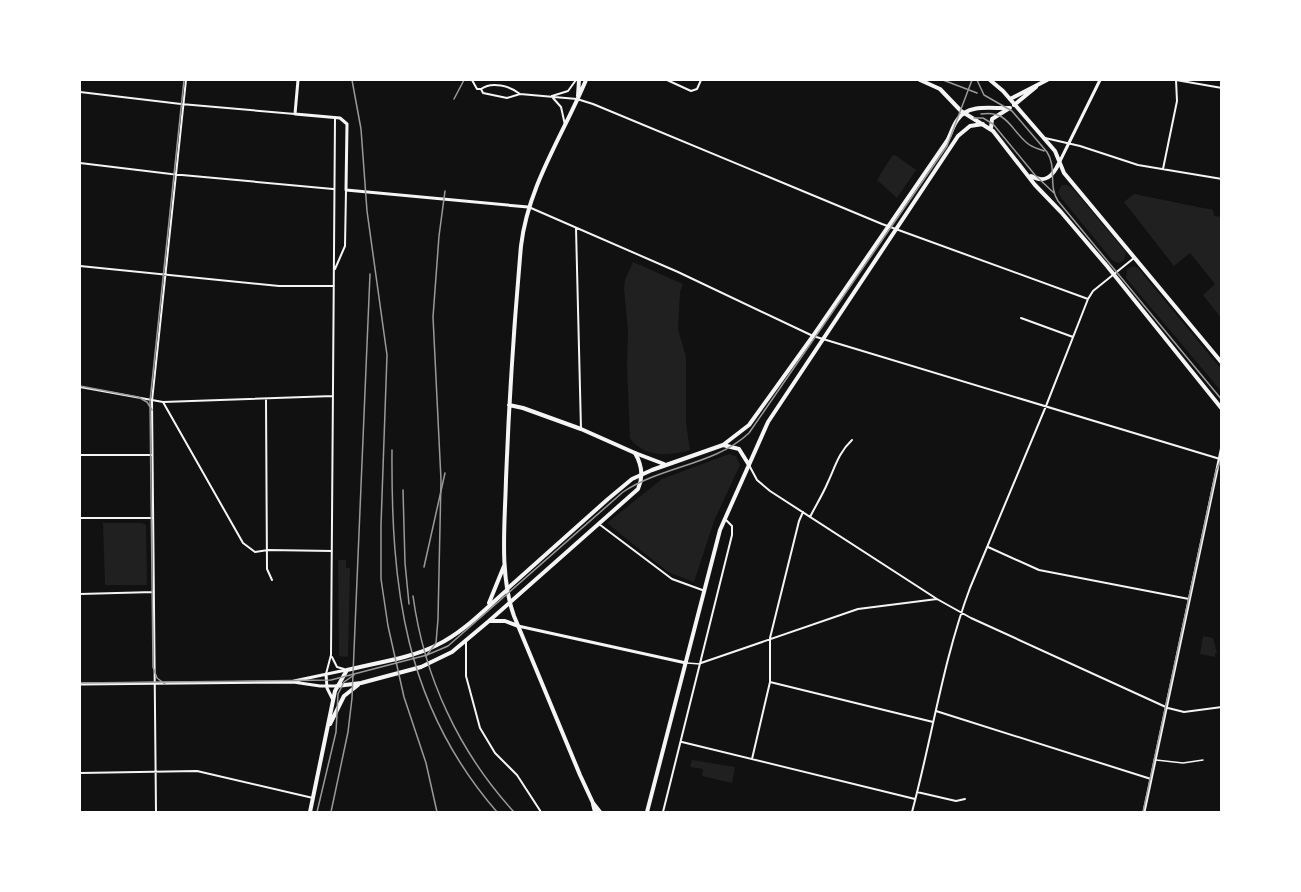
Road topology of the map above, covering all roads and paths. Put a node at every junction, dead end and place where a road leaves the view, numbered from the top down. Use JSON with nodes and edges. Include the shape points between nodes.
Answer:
{"nodes":[{"id":1,"x":186,"y":80,"type":"edge"},
{"id":2,"x":298,"y":80,"type":"edge"},
{"id":3,"x":472,"y":80,"type":"edge"},
{"id":4,"x":578,"y":80,"type":"edge"},
{"id":5,"x":586,"y":80,"type":"edge"},
{"id":6,"x":667,"y":80,"type":"edge"},
{"id":7,"x":701,"y":80,"type":"edge"},
{"id":8,"x":920,"y":80,"type":"edge"},
{"id":9,"x":990,"y":80,"type":"edge"},
{"id":10,"x":1047,"y":80,"type":"edge"},
{"id":11,"x":1100,"y":80,"type":"edge"},
{"id":12,"x":1176,"y":80,"type":"edge"},
{"id":13,"x":1036,"y":87,"type":"junction"},
{"id":14,"x":1221,"y":88,"type":"edge"},
{"id":15,"x":481,"y":89,"type":"junction"},
{"id":16,"x":80,"y":92,"type":"edge"},
{"id":17,"x":520,"y":94,"type":"junction"},
{"id":18,"x":549,"y":97,"type":"junction"},
{"id":19,"x":554,"y":98,"type":"junction"},
{"id":20,"x":577,"y":99,"type":"junction"},
{"id":21,"x":1010,"y":99,"type":"junction"},
{"id":22,"x":183,"y":104,"type":"junction"},
{"id":23,"x":1012,"y":106,"type":"junction"},
{"id":24,"x":964,"y":113,"type":"junction"},
{"id":25,"x":295,"y":114,"type":"junction"},
{"id":26,"x":335,"y":118,"type":"junction"},
{"id":27,"x":983,"y":124,"type":"junction"},
{"id":28,"x":565,"y":125,"type":"junction"},
{"id":29,"x":993,"y":131,"type":"junction"},
{"id":30,"x":1042,"y":137,"type":"junction"},
{"id":31,"x":1068,"y":144,"type":"junction"},
{"id":32,"x":1059,"y":162,"type":"junction"},
{"id":33,"x":80,"y":163,"type":"edge"},
{"id":34,"x":1163,"y":169,"type":"junction"},
{"id":35,"x":1028,"y":174,"type":"junction"},
{"id":36,"x":175,"y":175,"type":"junction"},
{"id":37,"x":1221,"y":178,"type":"edge"},
{"id":38,"x":333,"y":189,"type":"junction"},
{"id":39,"x":346,"y":190,"type":"junction"},
{"id":40,"x":528,"y":207,"type":"junction"},
{"id":41,"x":889,"y":226,"type":"junction"},
{"id":42,"x":576,"y":228,"type":"junction"},
{"id":43,"x":896,"y":230,"type":"junction"},
{"id":44,"x":1134,"y":258,"type":"junction"},
{"id":45,"x":80,"y":266,"type":"edge"},
{"id":46,"x":334,"y":271,"type":"junction"},
{"id":47,"x":1114,"y":274,"type":"junction"},
{"id":48,"x":165,"y":276,"type":"junction"},
{"id":49,"x":334,"y":286,"type":"junction"},
{"id":50,"x":1088,"y":299,"type":"junction"},
{"id":51,"x":1020,"y":318,"type":"dead end"},
{"id":52,"x":813,"y":336,"type":"junction"},
{"id":53,"x":1073,"y":337,"type":"junction"},
{"id":54,"x":822,"y":338,"type":"junction"},
{"id":55,"x":1221,"y":363,"type":"edge"},
{"id":56,"x":80,"y":387,"type":"edge"},
{"id":57,"x":334,"y":396,"type":"junction"},
{"id":58,"x":266,"y":400,"type":"junction"},
{"id":59,"x":152,"y":401,"type":"junction"},
{"id":60,"x":162,"y":402,"type":"junction"},
{"id":61,"x":509,"y":405,"type":"junction"},
{"id":62,"x":1046,"y":406,"type":"junction"},
{"id":63,"x":1221,"y":409,"type":"edge"},
{"id":64,"x":581,"y":429,"type":"junction"},
{"id":65,"x":852,"y":440,"type":"dead end"},
{"id":66,"x":723,"y":445,"type":"junction"},
{"id":67,"x":1221,"y":446,"type":"edge"},
{"id":68,"x":635,"y":453,"type":"junction"},
{"id":69,"x":80,"y":455,"type":"edge"},
{"id":70,"x":152,"y":455,"type":"junction"},
{"id":71,"x":1221,"y":459,"type":"edge"},
{"id":72,"x":668,"y":464,"type":"junction"},
{"id":73,"x":749,"y":465,"type":"junction"},
{"id":74,"x":642,"y":474,"type":"junction"},
{"id":75,"x":803,"y":512,"type":"junction"},
{"id":76,"x":810,"y":517,"type":"junction"},
{"id":77,"x":80,"y":518,"type":"edge"},
{"id":78,"x":153,"y":518,"type":"junction"},
{"id":79,"x":725,"y":519,"type":"junction"},
{"id":80,"x":599,"y":524,"type":"junction"},
{"id":81,"x":988,"y":547,"type":"junction"},
{"id":82,"x":268,"y":550,"type":"junction"},
{"id":83,"x":332,"y":552,"type":"junction"},
{"id":84,"x":505,"y":562,"type":"junction"},
{"id":85,"x":272,"y":580,"type":"dead end"},
{"id":86,"x":507,"y":589,"type":"junction"},
{"id":87,"x":705,"y":591,"type":"junction"},
{"id":88,"x":154,"y":592,"type":"junction"},
{"id":89,"x":80,"y":594,"type":"edge"},
{"id":90,"x":937,"y":599,"type":"junction"},
{"id":91,"x":1189,"y":599,"type":"junction"},
{"id":92,"x":510,"y":602,"type":"junction"},
{"id":93,"x":481,"y":612,"type":"junction"},
{"id":94,"x":961,"y":613,"type":"junction"},
{"id":95,"x":489,"y":621,"type":"junction"},
{"id":96,"x":518,"y":626,"type":"junction"},
{"id":97,"x":770,"y":639,"type":"junction"},
{"id":98,"x":466,"y":641,"type":"junction"},
{"id":99,"x":332,"y":655,"type":"junction"},
{"id":100,"x":687,"y":663,"type":"junction"},
{"id":101,"x":700,"y":664,"type":"junction"},
{"id":102,"x":347,"y":670,"type":"junction"},
{"id":103,"x":326,"y":674,"type":"junction"},
{"id":104,"x":292,"y":682,"type":"junction"},
{"id":105,"x":770,"y":682,"type":"junction"},
{"id":106,"x":361,"y":683,"type":"junction"},
{"id":107,"x":80,"y":684,"type":"edge"},
{"id":108,"x":155,"y":684,"type":"junction"},
{"id":109,"x":327,"y":686,"type":"junction"},
{"id":110,"x":337,"y":686,"type":"junction"},
{"id":111,"x":333,"y":700,"type":"junction"},
{"id":112,"x":1167,"y":707,"type":"junction"},
{"id":113,"x":1221,"y":707,"type":"edge"},
{"id":114,"x":936,"y":711,"type":"junction"},
{"id":115,"x":933,"y":722,"type":"junction"},
{"id":116,"x":328,"y":728,"type":"junction"},
{"id":117,"x":681,"y":741,"type":"junction"},
{"id":118,"x":752,"y":759,"type":"junction"},
{"id":119,"x":1155,"y":760,"type":"junction"},
{"id":120,"x":1203,"y":760,"type":"dead end"},
{"id":121,"x":155,"y":772,"type":"junction"},
{"id":122,"x":80,"y":773,"type":"edge"},
{"id":123,"x":1151,"y":779,"type":"junction"},
{"id":124,"x":917,"y":792,"type":"junction"},
{"id":125,"x":313,"y":798,"type":"junction"},
{"id":126,"x":915,"y":799,"type":"junction"},
{"id":127,"x":965,"y":799,"type":"dead end"},
{"id":128,"x":593,"y":803,"type":"junction"},
{"id":129,"x":156,"y":813,"type":"edge"},
{"id":130,"x":310,"y":813,"type":"edge"},
{"id":131,"x":542,"y":813,"type":"edge"},
{"id":132,"x":595,"y":813,"type":"edge"},
{"id":133,"x":600,"y":813,"type":"edge"},
{"id":134,"x":648,"y":813,"type":"edge"},
{"id":135,"x":663,"y":813,"type":"edge"},
{"id":136,"x":912,"y":813,"type":"edge"},
{"id":137,"x":1144,"y":813,"type":"edge"}],
"edges":[{"from":1,"to":22,"type":"street"},
{"from":2,"to":25,"type":"street"},
{"from":3,"to":15,"type":"street"},
{"from":4,"to":18,"type":"street","via":[[568,91]]},
{"from":4,"to":20,"type":"main road"},
{"from":5,"to":20,"type":"main road"},
{"from":6,"to":7,"type":"street","via":[[694,91]]},
{"from":8,"to":24,"type":"main road","via":[[940,89]]},
{"from":9,"to":21,"type":"main road"},
{"from":10,"to":13,"type":"main road"},
{"from":11,"to":31,"type":"street"},
{"from":12,"to":14,"type":"street"},
{"from":12,"to":34,"type":"street","via":[[1177,101]]},
{"from":13,"to":21,"type":"main road"},
{"from":13,"to":23,"type":"main road"},
{"from":15,"to":17,"type":"street","via":[[490,85],[506,87]]},
{"from":15,"to":17,"type":"street","via":[[487,96],[507,98]]},
{"from":16,"to":22,"type":"street"},
{"from":17,"to":18,"type":"street"},
{"from":18,"to":19,"type":"street"},
{"from":19,"to":20,"type":"street"},
{"from":19,"to":28,"type":"street","via":[[561,107]]},
{"from":20,"to":28,"type":"main road"},
{"from":20,"to":41,"type":"street"},
{"from":21,"to":23,"type":"main road"},
{"from":22,"to":25,"type":"street"},
{"from":22,"to":36,"type":"street"},
{"from":23,"to":24,"type":"main road"},
{"from":23,"to":29,"type":"main road","via":[[991,120]]},
{"from":23,"to":30,"type":"main road"},
{"from":24,"to":27,"type":"main road"},
{"from":24,"to":41,"type":"main road"},
{"from":25,"to":26,"type":"street"},
{"from":26,"to":38,"type":"street"},
{"from":26,"to":39,"type":"street","via":[[347,124]]},
{"from":27,"to":29,"type":"main road"},
{"from":27,"to":43,"type":"main road","via":[[972,125],[961,133]]},
{"from":28,"to":40,"type":"main road"},
{"from":29,"to":35,"type":"main road"},
{"from":30,"to":31,"type":"street"},
{"from":30,"to":32,"type":"main road"},
{"from":31,"to":32,"type":"street"},
{"from":31,"to":34,"type":"street"},
{"from":32,"to":35,"type":"main road","via":[[1046,179]]},
{"from":32,"to":44,"type":"main road"},
{"from":33,"to":36,"type":"street"},
{"from":34,"to":37,"type":"street"},
{"from":35,"to":47,"type":"main road"},
{"from":36,"to":38,"type":"street"},
{"from":36,"to":48,"type":"street"},
{"from":38,"to":46,"type":"street"},
{"from":39,"to":40,"type":"street"},
{"from":39,"to":46,"type":"street","via":[[345,246]]},
{"from":40,"to":42,"type":"street"},
{"from":40,"to":61,"type":"main road","via":[[520,246]]},
{"from":41,"to":43,"type":"street"},
{"from":41,"to":52,"type":"main road"},
{"from":42,"to":52,"type":"street"},
{"from":42,"to":64,"type":"street"},
{"from":43,"to":50,"type":"street"},
{"from":43,"to":54,"type":"main road"},
{"from":44,"to":47,"type":"street"},
{"from":44,"to":55,"type":"main road"},
{"from":45,"to":48,"type":"street"},
{"from":46,"to":49,"type":"street"},
{"from":47,"to":50,"type":"street"},
{"from":47,"to":63,"type":"main road"},
{"from":48,"to":49,"type":"street","via":[[279,286]]},
{"from":48,"to":59,"type":"street"},
{"from":49,"to":57,"type":"street"},
{"from":50,"to":53,"type":"street"},
{"from":51,"to":53,"type":"street"},
{"from":52,"to":54,"type":"street"},
{"from":52,"to":66,"type":"main road","via":[[749,425]]},
{"from":53,"to":62,"type":"street"},
{"from":54,"to":62,"type":"street"},
{"from":54,"to":73,"type":"main road","via":[[768,422]]},
{"from":56,"to":59,"type":"street"},
{"from":57,"to":58,"type":"street"},
{"from":57,"to":83,"type":"street"},
{"from":58,"to":60,"type":"street"},
{"from":58,"to":82,"type":"street"},
{"from":59,"to":60,"type":"street"},
{"from":59,"to":70,"type":"street"},
{"from":60,"to":82,"type":"street","via":[[243,543],[255,552]]},
{"from":61,"to":64,"type":"main road"},
{"from":61,"to":84,"type":"main road"},
{"from":62,"to":71,"type":"street"},
{"from":62,"to":81,"type":"street"},
{"from":64,"to":68,"type":"main road"},
{"from":65,"to":76,"type":"street","via":[[845,446]]},
{"from":66,"to":72,"type":"main road"},
{"from":66,"to":73,"type":"main road","via":[[739,449]]},
{"from":67,"to":71,"type":"street"},
{"from":68,"to":72,"type":"main road"},
{"from":68,"to":74,"type":"main road"},
{"from":69,"to":70,"type":"street"},
{"from":70,"to":78,"type":"street"},
{"from":71,"to":91,"type":"street"},
{"from":72,"to":74,"type":"main road"},
{"from":73,"to":75,"type":"street","via":[[766,488]]},
{"from":73,"to":79,"type":"main road"},
{"from":74,"to":80,"type":"main road","via":[[634,494]]},
{"from":74,"to":86,"type":"main road","via":[[620,488]]},
{"from":75,"to":76,"type":"street"},
{"from":75,"to":97,"type":"street"},
{"from":76,"to":90,"type":"street"},
{"from":77,"to":78,"type":"street"},
{"from":78,"to":88,"type":"street"},
{"from":79,"to":87,"type":"main road"},
{"from":79,"to":101,"type":"street","via":[[733,531]]},
{"from":80,"to":87,"type":"street","via":[[672,579]]},
{"from":80,"to":92,"type":"main road"},
{"from":81,"to":91,"type":"street","via":[[1040,570]]},
{"from":81,"to":94,"type":"street"},
{"from":82,"to":83,"type":"street"},
{"from":82,"to":85,"type":"street","via":[[267,569]]},
{"from":83,"to":99,"type":"street"},
{"from":84,"to":86,"type":"main road"},
{"from":84,"to":93,"type":"main road","via":[[491,599]]},
{"from":86,"to":92,"type":"main road"},
{"from":86,"to":93,"type":"main road"},
{"from":87,"to":100,"type":"main road"},
{"from":88,"to":89,"type":"street"},
{"from":88,"to":108,"type":"street"},
{"from":90,"to":94,"type":"street"},
{"from":90,"to":97,"type":"street","via":[[858,609]]},
{"from":91,"to":112,"type":"street"},
{"from":92,"to":95,"type":"main road"},
{"from":92,"to":96,"type":"main road"},
{"from":93,"to":102,"type":"main road","via":[[437,645]]},
{"from":94,"to":112,"type":"street"},
{"from":94,"to":114,"type":"street"},
{"from":95,"to":96,"type":"main road"},
{"from":95,"to":98,"type":"main road"},
{"from":96,"to":100,"type":"street"},
{"from":96,"to":128,"type":"main road"},
{"from":97,"to":101,"type":"street"},
{"from":97,"to":105,"type":"street"},
{"from":98,"to":106,"type":"main road","via":[[436,661]]},
{"from":98,"to":131,"type":"street","via":[[466,676],[480,728]]},
{"from":99,"to":102,"type":"street","via":[[337,667]]},
{"from":99,"to":103,"type":"street"},
{"from":100,"to":101,"type":"lane"},
{"from":100,"to":134,"type":"main road"},
{"from":101,"to":117,"type":"street"},
{"from":102,"to":103,"type":"street"},
{"from":102,"to":110,"type":"main road"},
{"from":103,"to":104,"type":"street"},
{"from":103,"to":109,"type":"street"},
{"from":104,"to":108,"type":"street"},
{"from":104,"to":109,"type":"street"},
{"from":105,"to":115,"type":"street"},
{"from":105,"to":118,"type":"street"},
{"from":106,"to":110,"type":"main road"},
{"from":106,"to":116,"type":"main road","via":[[349,690]]},
{"from":107,"to":108,"type":"street"},
{"from":108,"to":121,"type":"street"},
{"from":109,"to":110,"type":"street"},
{"from":109,"to":111,"type":"street"},
{"from":110,"to":111,"type":"main road"},
{"from":111,"to":116,"type":"main road"},
{"from":112,"to":113,"type":"street","via":[[1184,712]]},
{"from":112,"to":119,"type":"street"},
{"from":114,"to":115,"type":"street"},
{"from":114,"to":123,"type":"street"},
{"from":115,"to":124,"type":"street"},
{"from":116,"to":125,"type":"main road"},
{"from":117,"to":118,"type":"street"},
{"from":117,"to":135,"type":"street"},
{"from":118,"to":126,"type":"street"},
{"from":119,"to":120,"type":"lane"},
{"from":119,"to":123,"type":"street"},
{"from":121,"to":122,"type":"street"},
{"from":121,"to":125,"type":"street","via":[[197,771]]},
{"from":121,"to":129,"type":"street"},
{"from":123,"to":137,"type":"street"},
{"from":124,"to":126,"type":"street"},
{"from":124,"to":127,"type":"street","via":[[956,801]]},
{"from":125,"to":130,"type":"main road"},
{"from":126,"to":136,"type":"street"},
{"from":128,"to":132,"type":"main road"},
{"from":128,"to":133,"type":"main road"}]}
